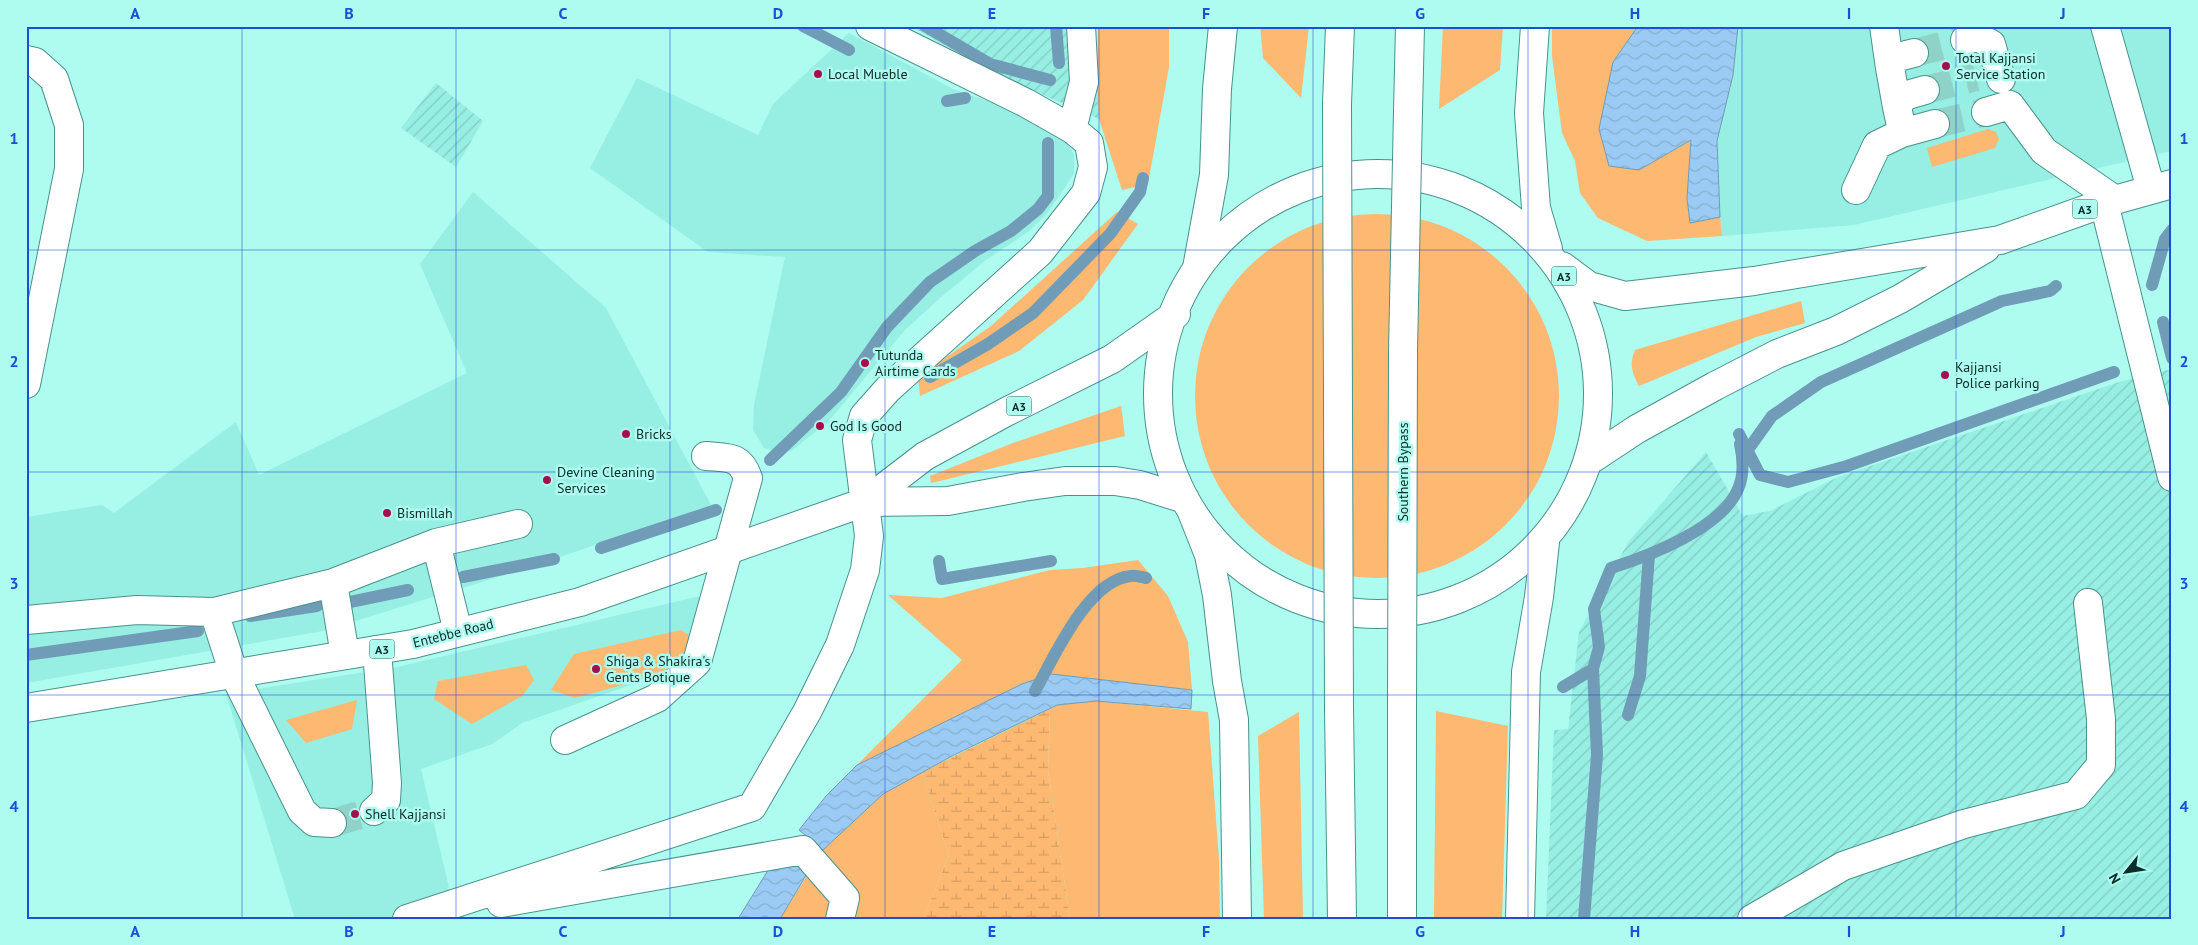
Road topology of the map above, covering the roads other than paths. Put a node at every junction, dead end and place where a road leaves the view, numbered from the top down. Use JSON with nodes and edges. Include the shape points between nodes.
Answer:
{"nodes":[{"id":1,"x":870,"y":26,"type":"edge"},
{"id":2,"x":1081,"y":26,"type":"edge"},
{"id":3,"x":1223,"y":26,"type":"edge"},
{"id":4,"x":1340,"y":26,"type":"edge"},
{"id":5,"x":1410,"y":26,"type":"edge"},
{"id":6,"x":1535,"y":26,"type":"edge"},
{"id":7,"x":1884,"y":26,"type":"edge"},
{"id":8,"x":2105,"y":26,"type":"edge"},
{"id":9,"x":1981,"y":37,"type":"edge"},
{"id":10,"x":1914,"y":53,"type":"tunnel mouth"},
{"id":11,"x":26,"y":60,"type":"edge"},
{"id":12,"x":1890,"y":68,"type":"junction"},
{"id":13,"x":1925,"y":90,"type":"tunnel mouth"},
{"id":14,"x":1900,"y":120,"type":"junction"},
{"id":15,"x":1935,"y":124,"type":"tunnel mouth"},
{"id":16,"x":1072,"y":129,"type":"junction"},
{"id":17,"x":2161,"y":186,"type":"edge"},
{"id":18,"x":1856,"y":190,"type":"dead end"},
{"id":19,"x":2110,"y":201,"type":"junction"},
{"id":20,"x":2000,"y":240,"type":"junction"},
{"id":21,"x":1551,"y":255,"type":"junction"},
{"id":22,"x":1197,"y":268,"type":"junction"},
{"id":23,"x":1176,"y":314,"type":"junction"},
{"id":24,"x":26,"y":384,"type":"edge"},
{"id":25,"x":706,"y":456,"type":"dead end"},
{"id":26,"x":1593,"y":458,"type":"junction"},
{"id":27,"x":2172,"y":477,"type":"edge"},
{"id":28,"x":866,"y":502,"type":"junction"},
{"id":29,"x":1189,"y":506,"type":"junction"},
{"id":30,"x":518,"y":524,"type":"dead end"},
{"id":31,"x":1545,"y":542,"type":"junction"},
{"id":32,"x":436,"y":543,"type":"junction"},
{"id":33,"x":728,"y":549,"type":"junction"},
{"id":34,"x":333,"y":584,"type":"junction"},
{"id":35,"x":2088,"y":603,"type":"dead end"},
{"id":36,"x":214,"y":612,"type":"junction"},
{"id":37,"x":26,"y":620,"type":"edge"},
{"id":38,"x":458,"y":632,"type":"junction"},
{"id":39,"x":377,"y":650,"type":"junction"},
{"id":40,"x":345,"y":655,"type":"junction"},
{"id":41,"x":234,"y":674,"type":"junction"},
{"id":42,"x":26,"y":708,"type":"edge"},
{"id":43,"x":565,"y":740,"type":"dead end"},
{"id":44,"x":374,"y":811,"type":"tunnel mouth"},
{"id":45,"x":332,"y":823,"type":"tunnel mouth"},
{"id":46,"x":407,"y":919,"type":"edge"},
{"id":47,"x":413,"y":919,"type":"edge"},
{"id":48,"x":840,"y":919,"type":"edge"},
{"id":49,"x":1237,"y":919,"type":"edge"},
{"id":50,"x":1342,"y":919,"type":"edge"},
{"id":51,"x":1402,"y":919,"type":"edge"},
{"id":52,"x":1520,"y":919,"type":"edge"},
{"id":53,"x":1752,"y":919,"type":"edge"}],
"edges":[{"from":1,"to":16,"type":"main road"},
{"from":2,"to":16,"type":"main road","via":[[1084,82]]},
{"from":3,"to":22,"type":"main road","via":[[1214,175]]},
{"from":4,"to":50,"type":"main road","bridge":true,"via":[[1339,709]]},
{"from":5,"to":51,"type":"main road","name":"Southern Bypass","bridge":true,"via":[[1403,351]]},
{"from":6,"to":21,"type":"main road","via":[[1530,113],[1536,208]]},
{"from":7,"to":12,"type":"main road"},
{"from":8,"to":17,"type":"main road"},
{"from":9,"to":19,"type":"main road","via":[[1988,78],[1998,108],[2044,151]]},
{"from":10,"to":12,"type":"main road","via":[[1898,57]]},
{"from":11,"to":24,"type":"main road","via":[[35,62],[54,79],[69,125],[69,169]]},
{"from":12,"to":14,"type":"main road"},
{"from":13,"to":14,"type":"main road","via":[[1904,96]]},
{"from":14,"to":15,"type":"main road"},
{"from":14,"to":18,"type":"main road","via":[[1877,144]]},
{"from":16,"to":28,"type":"main road","via":[[1089,143],[1093,167],[1086,194],[1040,252],[888,389],[864,416],[857,440]]},
{"from":17,"to":19,"type":"main road","number":"A3"},
{"from":19,"to":20,"type":"main road","number":"A3"},
{"from":19,"to":27,"type":"main road"},
{"from":20,"to":21,"type":"main road","number":"A3","via":[[1754,281],[1625,296],[1589,286]]},
{"from":20,"to":26,"type":"main road","number":"A3","via":[[1900,299],[1836,331],[1777,354],[1715,386],[1637,429]]},
{"from":21,"to":22,"type":"main road","number":"A3","via":[[1489,203],[1462,192],[1381,172],[1306,184],[1240,220]]},
{"from":21,"to":26,"type":"main road","number":"A3","via":[[1578,300],[1591,335],[1600,391]]},
{"from":22,"to":23,"type":"main road","number":"A3"},
{"from":23,"to":28,"type":"main road","number":"A3","via":[[1112,359],[925,456]]},
{"from":23,"to":29,"type":"main road","number":"A3","via":[[1162,356],[1158,398],[1161,444]]},
{"from":25,"to":33,"type":"main road","via":[[735,459],[748,478]]},
{"from":26,"to":31,"type":"main road","number":"A3","via":[[1573,504]]},
{"from":28,"to":29,"type":"main road","number":"A3","via":[[948,502],[1065,481],[1140,485]]},
{"from":28,"to":33,"type":"main road","name":"Entebbe Road","number":"A3"},
{"from":28,"to":46,"type":"main road","via":[[869,536],[865,570],[840,645],[807,712],[752,807]]},
{"from":29,"to":31,"type":"main road","number":"A3","via":[[1221,550],[1284,599],[1348,613],[1414,609],[1472,588]]},
{"from":29,"to":49,"type":"main road","via":[[1209,555],[1218,595],[1234,720]]},
{"from":30,"to":32,"type":"main road"},
{"from":31,"to":52,"type":"main road","via":[[1526,672]]},
{"from":32,"to":34,"type":"main road"},
{"from":32,"to":38,"type":"main road"},
{"from":33,"to":38,"type":"main road","name":"Entebbe Road","number":"A3","via":[[580,602]]},
{"from":33,"to":43,"type":"main road","via":[[697,662],[657,698]]},
{"from":34,"to":36,"type":"main road"},
{"from":34,"to":40,"type":"main road"},
{"from":35,"to":53,"type":"main road","via":[[2101,719],[2100,766],[2076,795],[1964,824],[1843,866]]},
{"from":36,"to":37,"type":"main road","via":[[137,610]]},
{"from":36,"to":41,"type":"main road"},
{"from":38,"to":39,"type":"main road","name":"Entebbe Road","number":"A3"},
{"from":39,"to":40,"type":"main road","name":"Entebbe Road","number":"A3"},
{"from":39,"to":44,"type":"main road","via":[[387,783],[386,800]]},
{"from":40,"to":41,"type":"main road","name":"Entebbe Road","number":"A3"},
{"from":41,"to":42,"type":"main road","name":"Entebbe Road","number":"A3"},
{"from":41,"to":45,"type":"main road","via":[[302,811],[314,822]]},
{"from":47,"to":48,"type":"main road","via":[[803,850],[845,898]]}]}
